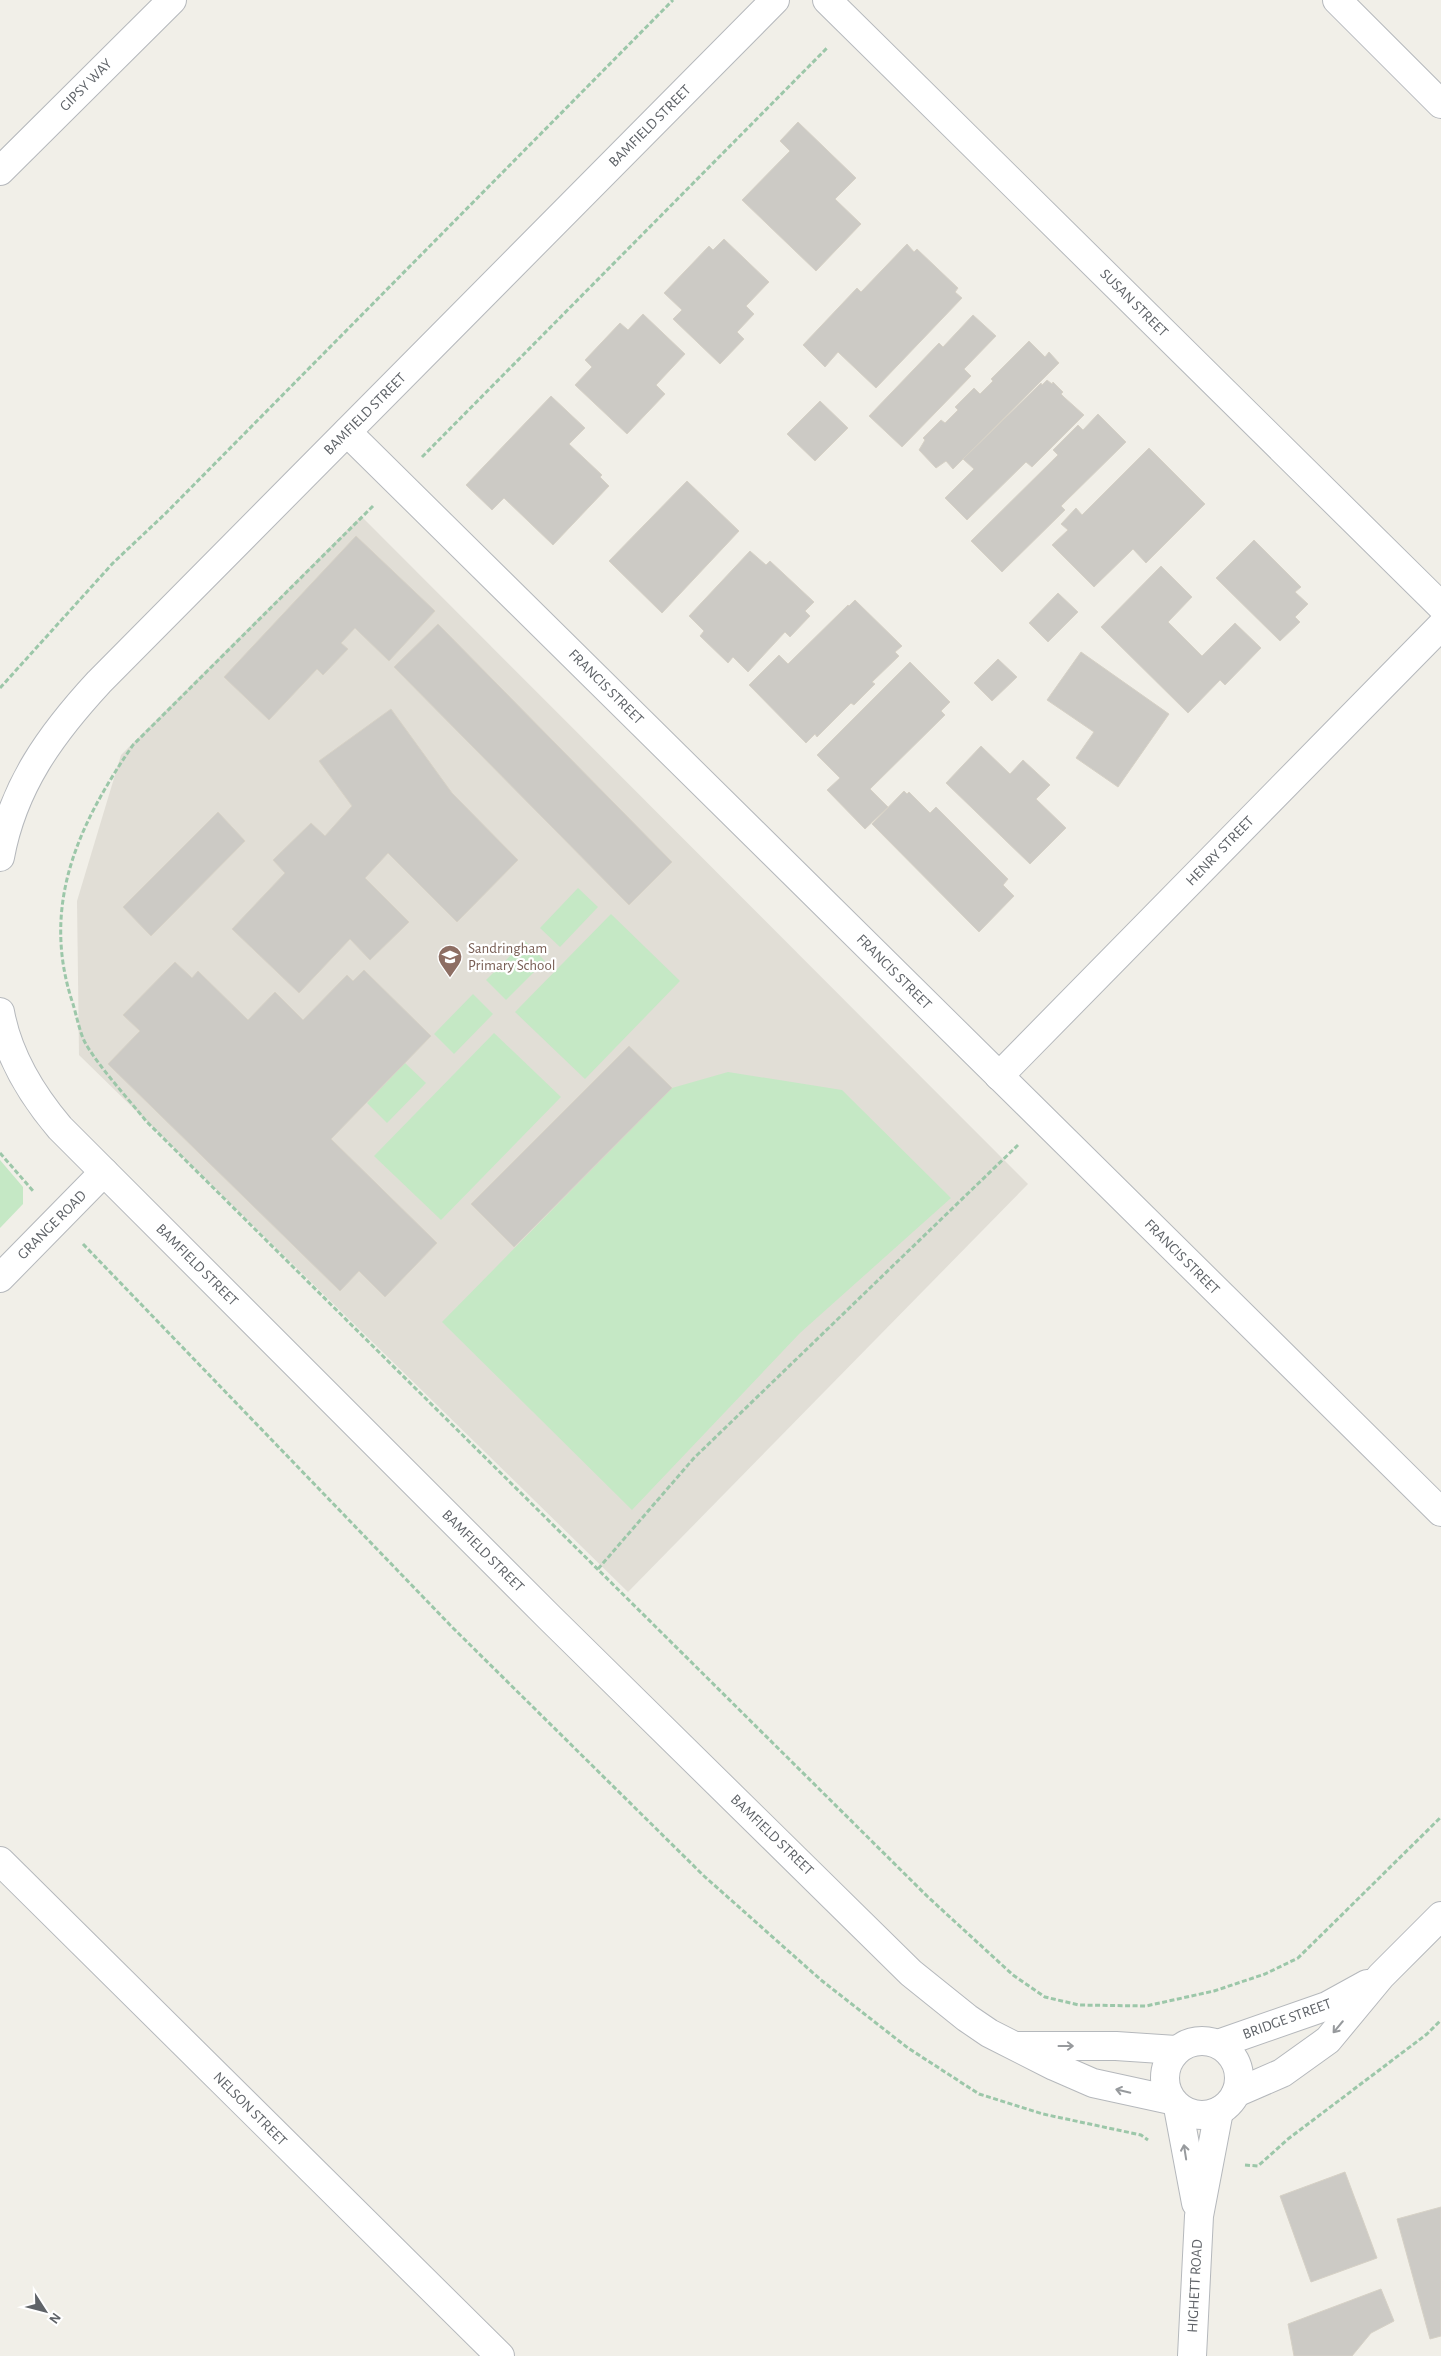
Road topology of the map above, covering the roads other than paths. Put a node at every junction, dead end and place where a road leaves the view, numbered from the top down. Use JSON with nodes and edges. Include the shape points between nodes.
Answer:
{"nodes":[{"id":1,"x":172,"y":0,"type":"edge"},
{"id":2,"x":775,"y":0,"type":"edge"},
{"id":3,"x":827,"y":0,"type":"edge"},
{"id":4,"x":1337,"y":0,"type":"edge"},
{"id":5,"x":1441,"y":104,"type":"edge"},
{"id":6,"x":0,"y":171,"type":"edge"},
{"id":7,"x":347,"y":432,"type":"junction"},
{"id":8,"x":1441,"y":606,"type":"edge"},
{"id":9,"x":1441,"y":626,"type":"edge"},
{"id":10,"x":0,"y":857,"type":"edge"},
{"id":11,"x":0,"y":1012,"type":"edge"},
{"id":12,"x":998,"y":1076,"type":"junction"},
{"id":13,"x":104,"y":1172,"type":"junction"},
{"id":14,"x":0,"y":1278,"type":"edge"},
{"id":15,"x":1441,"y":1512,"type":"edge"},
{"id":16,"x":0,"y":1861,"type":"edge"},
{"id":17,"x":1441,"y":1916,"type":"edge"},
{"id":18,"x":1381,"y":1976,"type":"junction"},
{"id":19,"x":1218,"y":2044,"type":"junction"},
{"id":20,"x":1017,"y":2046,"type":"junction"},
{"id":21,"x":1176,"y":2050,"type":"junction"},
{"id":22,"x":1227,"y":2102,"type":"junction"},
{"id":23,"x":1175,"y":2104,"type":"junction"},
{"id":24,"x":1199,"y":2216,"type":"junction"},
{"id":25,"x":500,"y":2356,"type":"edge"},
{"id":26,"x":1192,"y":2356,"type":"edge"}],
"edges":[{"from":1,"to":6,"type":"street","name":"GIPSY WAY"},
{"from":2,"to":7,"type":"street","name":"BAMFIELD STREET"},
{"from":3,"to":8,"type":"street","name":"SUSAN STREET"},
{"from":4,"to":5,"type":"street"},
{"from":7,"to":10,"type":"street","name":"BAMFIELD STREET","via":[[69,714],[45,746],[24,786],[5,828]]},
{"from":7,"to":12,"type":"street","name":"FRANCIS STREET"},
{"from":9,"to":12,"type":"street","name":"HENRY STREET"},
{"from":11,"to":13,"type":"street","name":"BAMFIELD STREET","via":[[18,1065],[37,1100]]},
{"from":12,"to":15,"type":"street","name":"FRANCIS STREET"},
{"from":13,"to":14,"type":"street","name":"GRANGE ROAD"},
{"from":13,"to":20,"type":"street","name":"BAMFIELD STREET","via":[[550,1618],[911,1972],[967,2018]]},
{"from":16,"to":25,"type":"street","name":"NELSON STREET"},
{"from":17,"to":18,"type":"street","name":"BRIDGE STREET"},
{"from":18,"to":19,"type":"street","name":"BRIDGE STREET","via":[[1327,2006]]},
{"from":18,"to":22,"type":"street","name":"BRIDGE STREET","one_way":true,"via":[[1328,2040],[1282,2073]]},
{"from":19,"to":21,"type":"street","via":[[1196,2040]]},
{"from":19,"to":22,"type":"street","via":[[1228,2050],[1236,2064],[1239,2082]]},
{"from":20,"to":21,"type":"street","name":"BAMFIELD STREET","one_way":true},
{"from":23,"to":20,"type":"street","name":"BAMFIELD STREET","one_way":true,"via":[[1093,2083]]},
{"from":21,"to":23,"type":"street","via":[[1165,2069],[1164,2080],[1166,2091]]},
{"from":22,"to":23,"type":"street","via":[[1198,2115]]},
{"from":22,"to":24,"type":"street","name":"HIGHETT ROAD"},
{"from":24,"to":23,"type":"street","name":"HIGHETT ROAD","one_way":true},
{"from":24,"to":26,"type":"street","name":"HIGHETT ROAD"}]}
